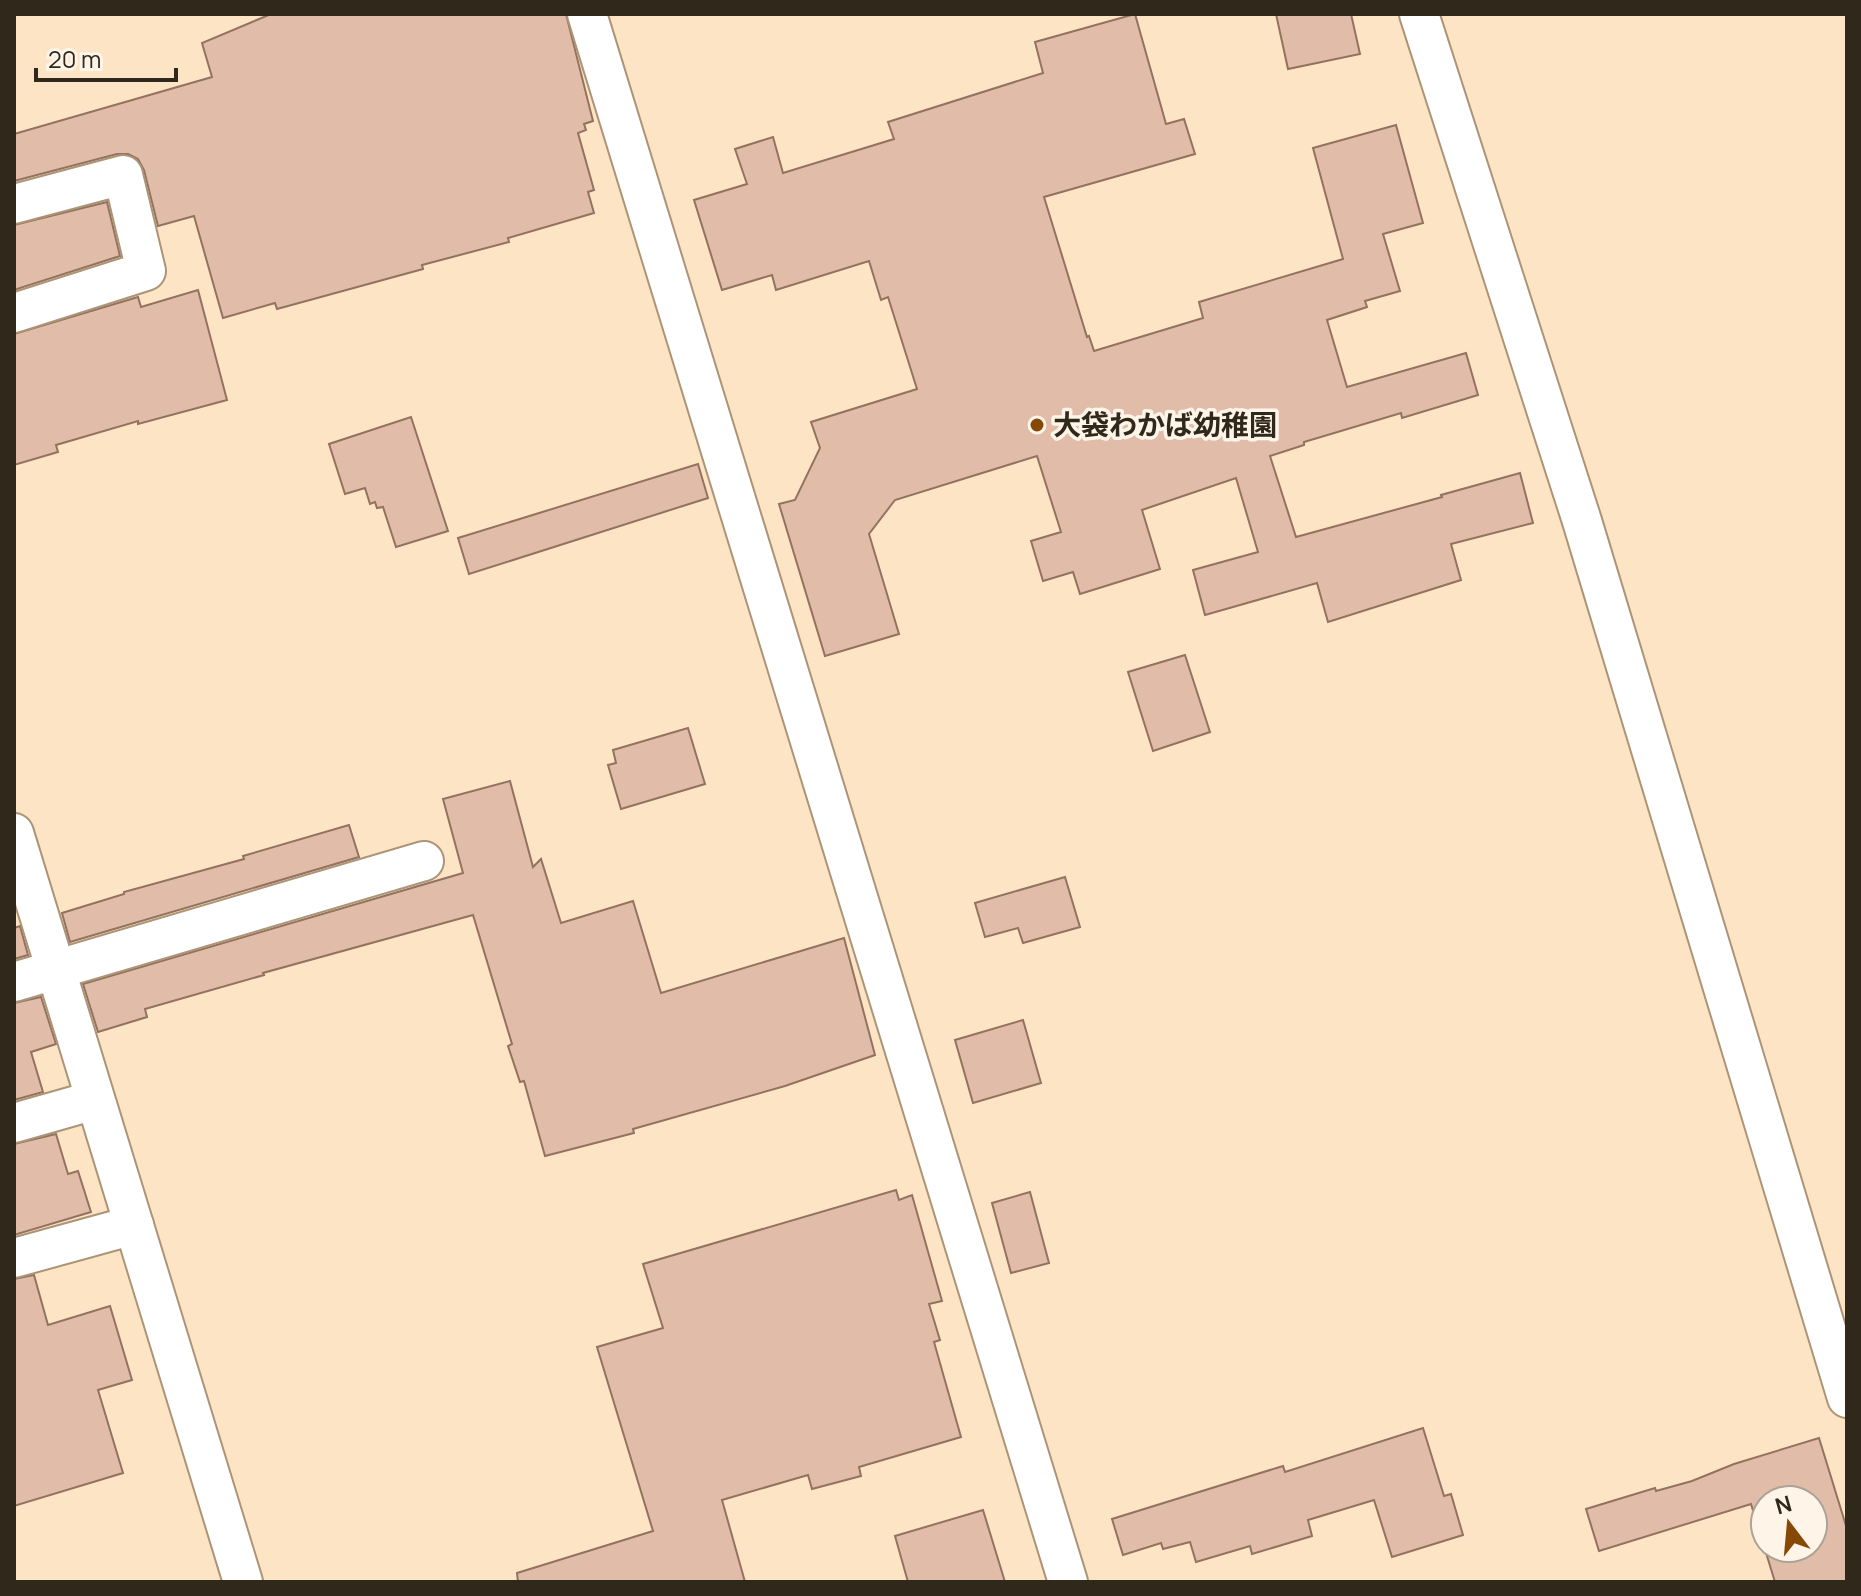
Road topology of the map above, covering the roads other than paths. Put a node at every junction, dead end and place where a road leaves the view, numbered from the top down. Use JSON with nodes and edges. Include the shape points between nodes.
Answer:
{"nodes":[{"id":1,"x":587,"y":14,"type":"edge"},
{"id":2,"x":1419,"y":14,"type":"edge"},
{"id":3,"x":14,"y":204,"type":"edge"},
{"id":4,"x":14,"y":313,"type":"edge"},
{"id":5,"x":16,"y":844,"type":"edge"},
{"id":6,"x":424,"y":861,"type":"dead end"},
{"id":7,"x":55,"y":968,"type":"junction"},
{"id":8,"x":14,"y":982,"type":"edge"},
{"id":9,"x":95,"y":1100,"type":"junction"},
{"id":10,"x":14,"y":1123,"type":"edge"},
{"id":11,"x":134,"y":1225,"type":"junction"},
{"id":12,"x":14,"y":1258,"type":"edge"},
{"id":13,"x":1847,"y":1398,"type":"edge"},
{"id":14,"x":243,"y":1582,"type":"edge"},
{"id":15,"x":1068,"y":1582,"type":"edge"}],
"edges":[{"from":1,"to":15,"type":"street"},
{"from":2,"to":13,"type":"street","via":[[1582,521]]},
{"from":3,"to":4,"type":"street","via":[[123,175],[146,271]]},
{"from":5,"to":7,"type":"street"},
{"from":6,"to":7,"type":"street"},
{"from":7,"to":8,"type":"street"},
{"from":7,"to":9,"type":"street"},
{"from":9,"to":10,"type":"street"},
{"from":9,"to":11,"type":"street"},
{"from":11,"to":12,"type":"street"},
{"from":11,"to":14,"type":"street"}]}
